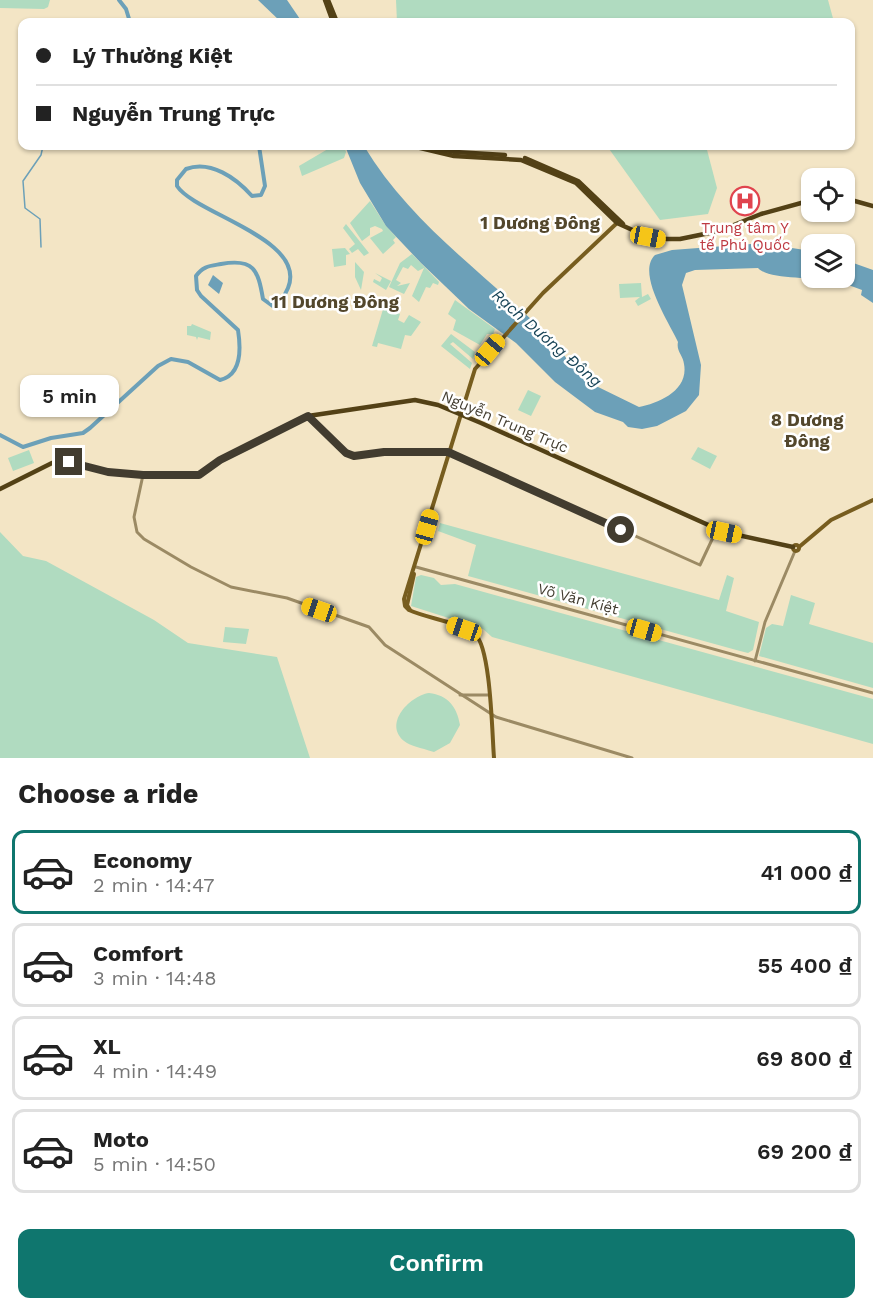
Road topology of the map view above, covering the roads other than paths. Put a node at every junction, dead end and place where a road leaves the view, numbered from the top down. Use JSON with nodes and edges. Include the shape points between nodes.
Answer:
{"nodes":[{"id":1,"x":326,"y":0,"type":"edge"},
{"id":2,"x":333,"y":18,"type":"edge"},
{"id":3,"x":435,"y":150,"type":"edge"},
{"id":4,"x":442,"y":150,"type":"edge"},
{"id":5,"x":453,"y":153,"type":"junction"},
{"id":6,"x":855,"y":201,"type":"edge"},
{"id":7,"x":801,"y":203,"type":"edge"},
{"id":8,"x":873,"y":206,"type":"edge"},
{"id":9,"x":618,"y":222,"type":"junction"},
{"id":10,"x":460,"y":414,"type":"junction"},
{"id":11,"x":308,"y":416,"type":"junction"},
{"id":12,"x":448,"y":452,"type":"junction"},
{"id":13,"x":143,"y":475,"type":"junction"},
{"id":14,"x":0,"y":489,"type":"edge"},
{"id":15,"x":873,"y":500,"type":"edge"},
{"id":16,"x":717,"y":529,"type":"junction"},
{"id":17,"x":796,"y":548,"type":"junction"},
{"id":18,"x":416,"y":567,"type":"junction"},
{"id":19,"x":755,"y":661,"type":"junction"},
{"id":20,"x":873,"y":693,"type":"edge"},
{"id":21,"x":489,"y":694,"type":"junction"},
{"id":22,"x":460,"y":695,"type":"junction"},
{"id":23,"x":490,"y":712,"type":"junction"},
{"id":24,"x":494,"y":758,"type":"edge"},
{"id":25,"x":632,"y":758,"type":"edge"}],
"edges":[{"from":1,"to":2,"type":"main road"},
{"from":3,"to":5,"type":"main road"},
{"from":4,"to":5,"type":"main road"},
{"from":5,"to":9,"type":"main road","via":[[510,156],[536,164],[577,182]]},
{"from":6,"to":8,"type":"main road"},
{"from":7,"to":9,"type":"main road","via":[[719,231],[680,239],[648,237]]},
{"from":9,"to":10,"type":"main road","via":[[528,309],[475,369]]},
{"from":10,"to":11,"type":"main road","name":"Nguyễn Trung Trực","via":[[415,400]]},
{"from":10,"to":12,"type":"main road"},
{"from":10,"to":16,"type":"main road","name":"Nguyễn Trung Trực"},
{"from":11,"to":12,"type":"street","via":[[343,451],[354,456]]},
{"from":11,"to":13,"type":"main road","name":"Nguyễn Trung Trực","via":[[220,460],[202,474]]},
{"from":12,"to":16,"type":"street","via":[[700,565]]},
{"from":12,"to":18,"type":"main road"},
{"from":13,"to":14,"type":"main road","name":"Nguyễn Trung Trực","via":[[108,472],[69,462],[52,463]]},
{"from":13,"to":22,"type":"street","via":[[133,525],[144,539],[219,582],[287,598],[369,627],[385,645]]},
{"from":15,"to":17,"type":"main road","via":[[831,520]]},
{"from":16,"to":17,"type":"main road","name":"Nguyễn Trung Trực"},
{"from":17,"to":19,"type":"street","via":[[765,622]]},
{"from":18,"to":19,"type":"street","name":"Võ Văn Kiệt"},
{"from":18,"to":21,"type":"main road","via":[[407,605],[413,612],[475,633],[487,665]]},
{"from":19,"to":20,"type":"street","name":"Võ Văn Kiệt"},
{"from":21,"to":22,"type":"street"},
{"from":21,"to":23,"type":"main road"},
{"from":22,"to":23,"type":"street"},
{"from":23,"to":24,"type":"main road"},
{"from":23,"to":25,"type":"street"}]}
